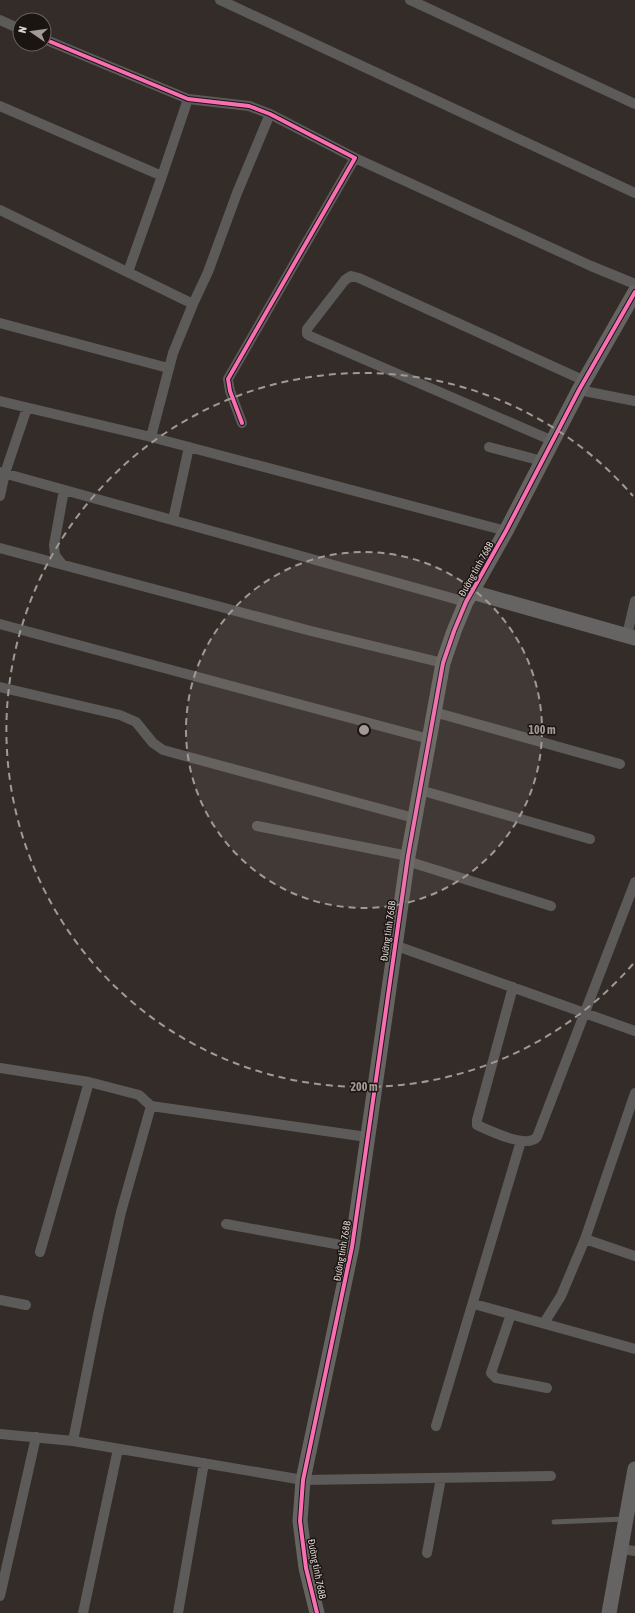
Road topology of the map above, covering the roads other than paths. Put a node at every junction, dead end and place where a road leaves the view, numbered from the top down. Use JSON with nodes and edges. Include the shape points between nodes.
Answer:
{"nodes":[{"id":1,"x":220,"y":0,"type":"edge"},
{"id":2,"x":410,"y":0,"type":"edge"},
{"id":3,"x":0,"y":20,"type":"edge"},
{"id":4,"x":12,"y":25,"type":"edge"},
{"id":5,"x":52,"y":42,"type":"edge"},
{"id":6,"x":188,"y":99,"type":"junction"},
{"id":7,"x":635,"y":104,"type":"edge"},
{"id":8,"x":0,"y":106,"type":"edge"},
{"id":9,"x":270,"y":114,"type":"junction"},
{"id":10,"x":355,"y":158,"type":"junction"},
{"id":11,"x":162,"y":176,"type":"junction"},
{"id":12,"x":635,"y":193,"type":"edge"},
{"id":13,"x":0,"y":210,"type":"edge"},
{"id":14,"x":128,"y":272,"type":"junction"},
{"id":15,"x":635,"y":284,"type":"edge"},
{"id":16,"x":635,"y":292,"type":"edge"},
{"id":17,"x":193,"y":304,"type":"junction"},
{"id":18,"x":0,"y":323,"type":"edge"},
{"id":19,"x":168,"y":368,"type":"junction"},
{"id":20,"x":582,"y":385,"type":"junction"},
{"id":21,"x":635,"y":401,"type":"edge"},
{"id":22,"x":0,"y":402,"type":"edge"},
{"id":23,"x":27,"y":408,"type":"junction"},
{"id":24,"x":242,"y":423,"type":"dead end"},
{"id":25,"x":151,"y":437,"type":"junction"},
{"id":26,"x":553,"y":441,"type":"junction"},
{"id":27,"x":489,"y":447,"type":"dead end"},
{"id":28,"x":189,"y":448,"type":"junction"},
{"id":29,"x":542,"y":461,"type":"junction"},
{"id":30,"x":2,"y":473,"type":"edge"},
{"id":31,"x":64,"y":490,"type":"junction"},
{"id":32,"x":0,"y":496,"type":"edge"},
{"id":33,"x":173,"y":520,"type":"junction"},
{"id":34,"x":506,"y":532,"type":"junction"},
{"id":35,"x":0,"y":548,"type":"edge"},
{"id":36,"x":62,"y":564,"type":"junction"},
{"id":37,"x":469,"y":597,"type":"junction"},
{"id":38,"x":635,"y":601,"type":"edge"},
{"id":39,"x":0,"y":624,"type":"edge"},
{"id":40,"x":631,"y":636,"type":"edge"},
{"id":41,"x":443,"y":664,"type":"junction"},
{"id":42,"x":0,"y":687,"type":"edge"},
{"id":43,"x":434,"y":712,"type":"junction"},
{"id":44,"x":429,"y":739,"type":"junction"},
{"id":45,"x":620,"y":764,"type":"dead end"},
{"id":46,"x":420,"y":790,"type":"junction"},
{"id":47,"x":414,"y":818,"type":"junction"},
{"id":48,"x":257,"y":826,"type":"dead end"},
{"id":49,"x":590,"y":839,"type":"dead end"},
{"id":50,"x":407,"y":859,"type":"junction"},
{"id":51,"x":635,"y":882,"type":"edge"},
{"id":52,"x":551,"y":906,"type":"dead end"},
{"id":53,"x":394,"y":945,"type":"junction"},
{"id":54,"x":513,"y":987,"type":"junction"},
{"id":55,"x":583,"y":1012,"type":"junction"},
{"id":56,"x":635,"y":1031,"type":"edge"},
{"id":57,"x":0,"y":1068,"type":"edge"},
{"id":58,"x":89,"y":1082,"type":"junction"},
{"id":59,"x":635,"y":1093,"type":"edge"},
{"id":60,"x":151,"y":1106,"type":"junction"},
{"id":61,"x":367,"y":1137,"type":"junction"},
{"id":62,"x":521,"y":1141,"type":"junction"},
{"id":63,"x":226,"y":1224,"type":"dead end"},
{"id":64,"x":585,"y":1239,"type":"junction"},
{"id":65,"x":352,"y":1246,"type":"junction"},
{"id":66,"x":40,"y":1252,"type":"dead end"},
{"id":67,"x":635,"y":1256,"type":"edge"},
{"id":68,"x":0,"y":1300,"type":"edge"},
{"id":69,"x":474,"y":1304,"type":"junction"},
{"id":70,"x":26,"y":1305,"type":"dead end"},
{"id":71,"x":511,"y":1314,"type":"junction"},
{"id":72,"x":544,"y":1323,"type":"junction"},
{"id":73,"x":635,"y":1349,"type":"edge"},
{"id":74,"x":547,"y":1388,"type":"dead end"},
{"id":75,"x":436,"y":1426,"type":"dead end"},
{"id":76,"x":0,"y":1434,"type":"edge"},
{"id":77,"x":36,"y":1437,"type":"junction"},
{"id":78,"x":73,"y":1441,"type":"junction"},
{"id":79,"x":118,"y":1449,"type":"junction"},
{"id":80,"x":204,"y":1464,"type":"junction"},
{"id":81,"x":635,"y":1468,"type":"edge"},
{"id":82,"x":551,"y":1476,"type":"dead end"},
{"id":83,"x":441,"y":1478,"type":"junction"},
{"id":84,"x":303,"y":1480,"type":"junction"},
{"id":85,"x":626,"y":1519,"type":"junction"},
{"id":86,"x":554,"y":1522,"type":"dead end"},
{"id":87,"x":628,"y":1550,"type":"edge"},
{"id":88,"x":427,"y":1553,"type":"dead end"},
{"id":89,"x":0,"y":1596,"type":"edge"},
{"id":90,"x":83,"y":1613,"type":"edge"},
{"id":91,"x":178,"y":1613,"type":"edge"},
{"id":92,"x":317,"y":1613,"type":"edge"},
{"id":93,"x":609,"y":1613,"type":"edge"}],
"edges":[{"from":1,"to":12,"type":"street"},
{"from":2,"to":7,"type":"street"},
{"from":3,"to":4,"type":"street"},
{"from":5,"to":6,"type":"street"},
{"from":6,"to":9,"type":"street","via":[[242,105]]},
{"from":6,"to":11,"type":"street"},
{"from":8,"to":11,"type":"street"},
{"from":9,"to":10,"type":"street"},
{"from":9,"to":17,"type":"street"},
{"from":10,"to":15,"type":"street"},
{"from":10,"to":24,"type":"street","via":[[228,379]]},
{"from":11,"to":14,"type":"street"},
{"from":13,"to":14,"type":"street"},
{"from":14,"to":17,"type":"street"},
{"from":16,"to":20,"type":"street","name":"Đường tỉnh 768B"},
{"from":17,"to":19,"type":"street"},
{"from":18,"to":19,"type":"street"},
{"from":19,"to":25,"type":"street"},
{"from":20,"to":21,"type":"street"},
{"from":20,"to":26,"type":"street","name":"Đường tỉnh 768B"},
{"from":20,"to":26,"type":"street","via":[[351,276],[344,280],[307,329],[310,336]]},
{"from":22,"to":23,"type":"street"},
{"from":23,"to":25,"type":"street"},
{"from":23,"to":30,"type":"street"},
{"from":25,"to":28,"type":"street"},
{"from":26,"to":29,"type":"street","name":"Đường tỉnh 768B"},
{"from":27,"to":29,"type":"street"},
{"from":28,"to":33,"type":"street"},
{"from":28,"to":34,"type":"street"},
{"from":29,"to":34,"type":"street","name":"Đường tỉnh 768B"},
{"from":30,"to":31,"type":"street"},
{"from":30,"to":32,"type":"street"},
{"from":31,"to":33,"type":"street"},
{"from":31,"to":36,"type":"street","via":[[54,545],[55,555]]},
{"from":33,"to":37,"type":"street"},
{"from":34,"to":37,"type":"street","name":"Đường tỉnh 768B"},
{"from":35,"to":36,"type":"street"},
{"from":36,"to":41,"type":"street"},
{"from":37,"to":40,"type":"street"},
{"from":37,"to":41,"type":"street","name":"Đường tỉnh 768B"},
{"from":38,"to":40,"type":"street"},
{"from":39,"to":44,"type":"street"},
{"from":41,"to":43,"type":"street","name":"Đường tỉnh 768B"},
{"from":42,"to":47,"type":"street","via":[[120,715],[136,722],[153,743],[163,750]]},
{"from":43,"to":44,"type":"street","name":"Đường tỉnh 768B"},
{"from":43,"to":45,"type":"street"},
{"from":44,"to":46,"type":"street","name":"Đường tỉnh 768B"},
{"from":46,"to":47,"type":"street","name":"Đường tỉnh 768B"},
{"from":46,"to":49,"type":"street"},
{"from":47,"to":50,"type":"street","name":"Đường tỉnh 768B"},
{"from":48,"to":50,"type":"street"},
{"from":50,"to":52,"type":"street"},
{"from":50,"to":53,"type":"street","name":"Đường tỉnh 768B"},
{"from":51,"to":55,"type":"street"},
{"from":53,"to":54,"type":"street"},
{"from":53,"to":61,"type":"street","name":"Đường tỉnh 768B"},
{"from":54,"to":55,"type":"street"},
{"from":54,"to":62,"type":"street","via":[[477,1125]]},
{"from":55,"to":56,"type":"street"},
{"from":55,"to":62,"type":"street","via":[[537,1137],[530,1142]]},
{"from":57,"to":58,"type":"street"},
{"from":58,"to":60,"type":"street","via":[[138,1096]]},
{"from":58,"to":66,"type":"street"},
{"from":59,"to":64,"type":"street"},
{"from":60,"to":61,"type":"street"},
{"from":60,"to":78,"type":"street","via":[[118,1227]]},
{"from":61,"to":65,"type":"street","name":"Đường tỉnh 768B"},
{"from":62,"to":69,"type":"street"},
{"from":63,"to":65,"type":"street"},
{"from":64,"to":67,"type":"street"},
{"from":64,"to":72,"type":"street","via":[[561,1296]]},
{"from":65,"to":84,"type":"street","name":"Đường tỉnh 768B"},
{"from":68,"to":70,"type":"street"},
{"from":69,"to":71,"type":"street"},
{"from":69,"to":75,"type":"street"},
{"from":71,"to":72,"type":"street"},
{"from":71,"to":74,"type":"street","via":[[492,1370],[493,1376]]},
{"from":72,"to":73,"type":"street"},
{"from":76,"to":77,"type":"street"},
{"from":77,"to":78,"type":"street"},
{"from":77,"to":89,"type":"street"},
{"from":78,"to":79,"type":"street"},
{"from":79,"to":80,"type":"street"},
{"from":79,"to":90,"type":"street"},
{"from":80,"to":84,"type":"street"},
{"from":80,"to":91,"type":"street"},
{"from":81,"to":85,"type":"street"},
{"from":82,"to":83,"type":"street"},
{"from":83,"to":84,"type":"street"},
{"from":83,"to":88,"type":"street"},
{"from":84,"to":92,"type":"street","name":"Đường tỉnh 768B","via":[[300,1521],[306,1568]]},
{"from":85,"to":86,"type":"lane"},
{"from":85,"to":87,"type":"street"},
{"from":87,"to":93,"type":"street"}]}
